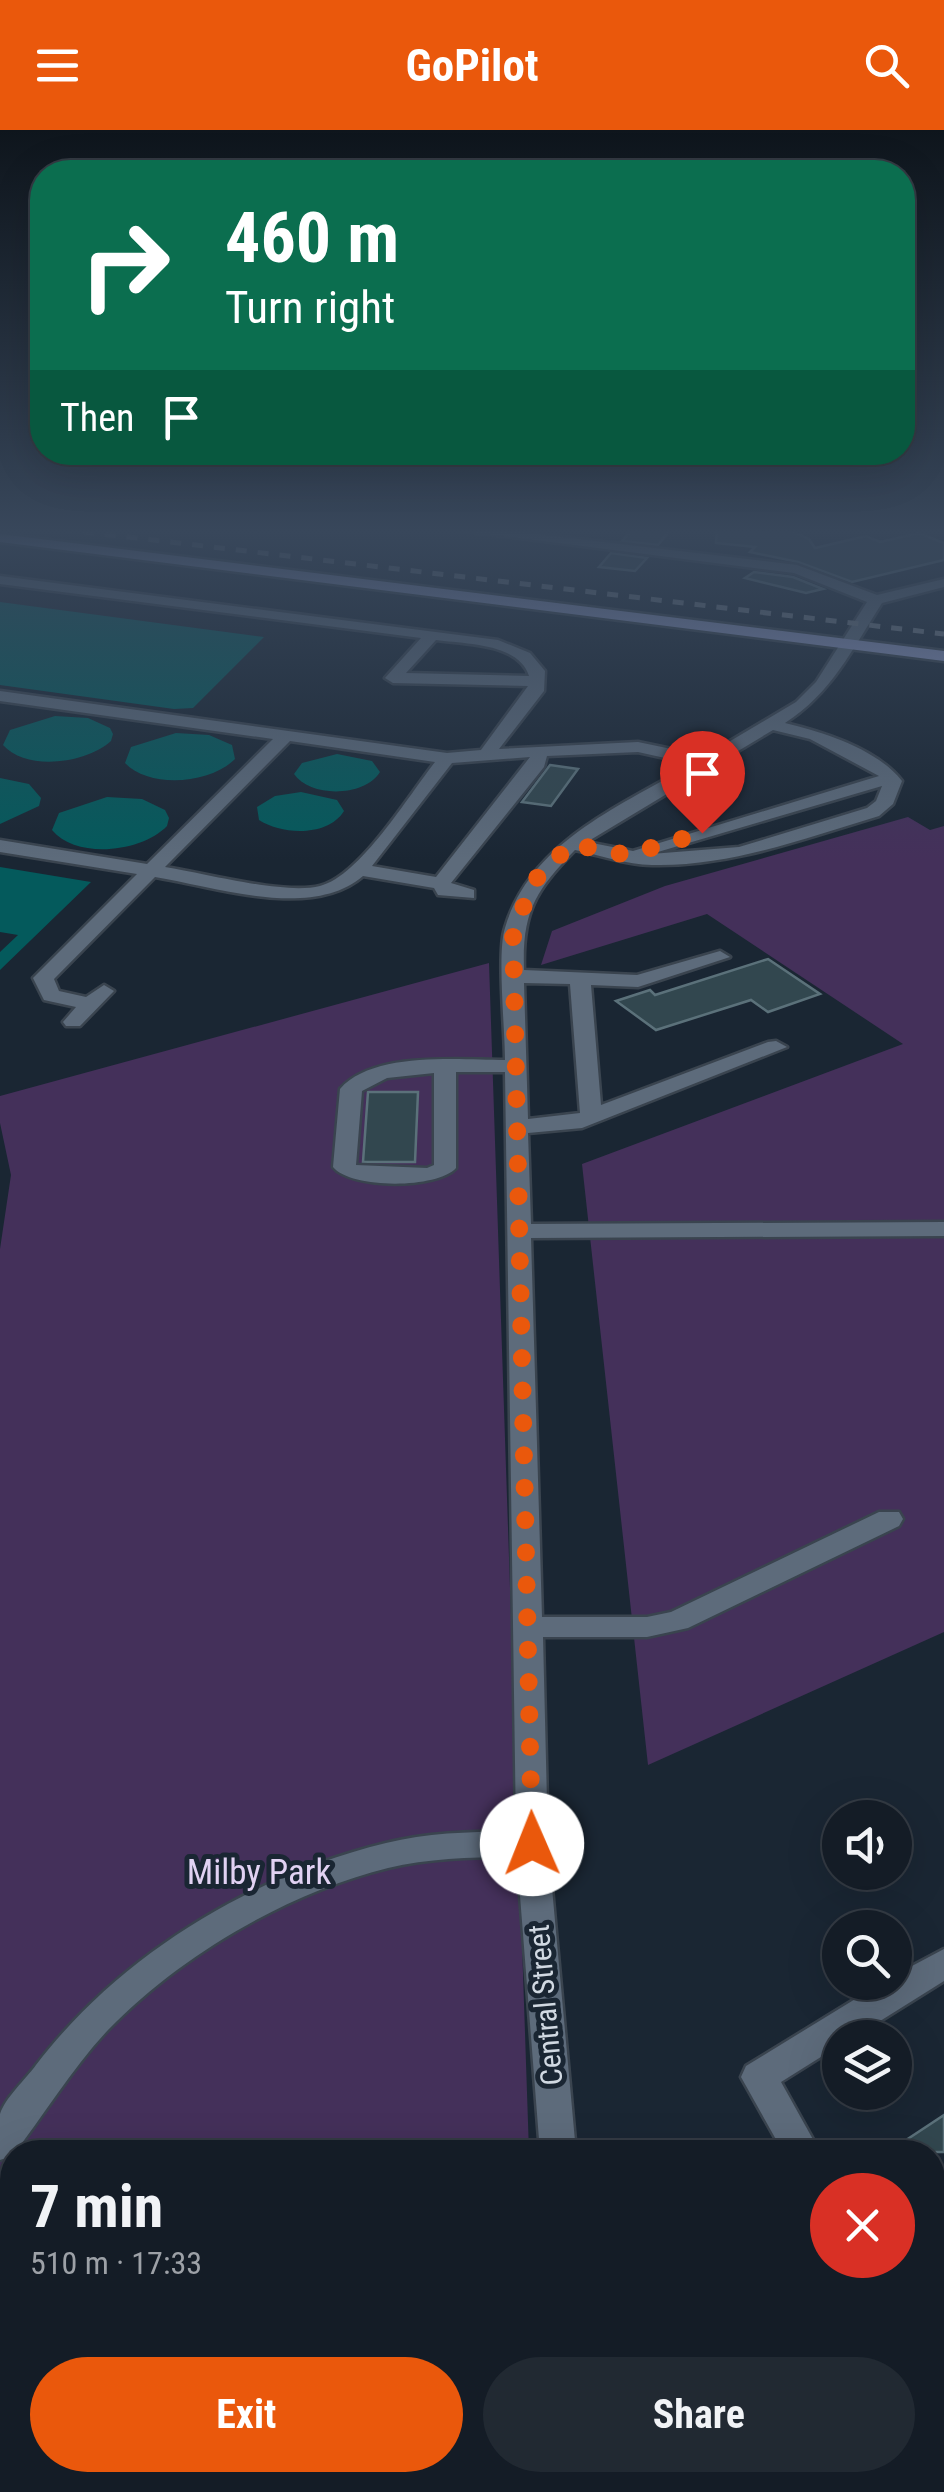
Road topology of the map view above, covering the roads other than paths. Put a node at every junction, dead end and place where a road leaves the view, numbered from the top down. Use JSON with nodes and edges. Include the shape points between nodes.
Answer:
{"nodes":[{"id":1,"x":428,"y":639,"type":"edge"},
{"id":2,"x":455,"y":639,"type":"edge"},
{"id":3,"x":818,"y":639,"type":"edge"},
{"id":4,"x":850,"y":639,"type":"edge"},
{"id":5,"x":848,"y":643,"type":"junction"},
{"id":6,"x":944,"y":656,"type":"edge"},
{"id":7,"x":537,"y":681,"type":"junction"},
{"id":8,"x":0,"y":696,"type":"edge"},
{"id":9,"x":22,"y":699,"type":"junction"},
{"id":10,"x":0,"y":717,"type":"edge"},
{"id":11,"x":774,"y":725,"type":"junction"},
{"id":12,"x":286,"y":736,"type":"junction"},
{"id":13,"x":488,"y":752,"type":"junction"},
{"id":14,"x":540,"y":752,"type":"junction"},
{"id":15,"x":447,"y":758,"type":"junction"},
{"id":16,"x":709,"y":762,"type":"junction"},
{"id":17,"x":890,"y":778,"type":"junction"},
{"id":18,"x":571,"y":844,"type":"junction"},
{"id":19,"x":0,"y":846,"type":"edge"},
{"id":20,"x":627,"y":855,"type":"junction"},
{"id":21,"x":150,"y":870,"type":"junction"},
{"id":22,"x":359,"y":870,"type":"junction"},
{"id":23,"x":441,"y":883,"type":"junction"},
{"id":24,"x":468,"y":894,"type":"dead end"},
{"id":25,"x":720,"y":957,"type":"dead end"},
{"id":26,"x":513,"y":976,"type":"junction"},
{"id":27,"x":580,"y":979,"type":"junction"},
{"id":28,"x":73,"y":1022,"type":"dead end"},
{"id":29,"x":776,"y":1047,"type":"dead end"},
{"id":30,"x":515,"y":1066,"type":"junction"},
{"id":31,"x":446,"y":1068,"type":"junction"},
{"id":32,"x":591,"y":1117,"type":"junction"},
{"id":33,"x":516,"y":1127,"type":"junction"},
{"id":34,"x":944,"y":1229,"type":"edge"},
{"id":35,"x":520,"y":1230,"type":"junction"},
{"id":36,"x":889,"y":1519,"type":"dead end"},
{"id":37,"x":528,"y":1628,"type":"junction"},
{"id":38,"x":532,"y":1844,"type":"junction"},
{"id":39,"x":944,"y":1963,"type":"edge"},
{"id":40,"x":3,"y":2140,"type":"edge"},
{"id":41,"x":557,"y":2140,"type":"edge"},
{"id":42,"x":795,"y":2140,"type":"edge"}],
"edges":[{"from":1,"to":7,"type":"street","via":[[393,678]]},
{"from":2,"to":7,"type":"street","via":[[514,650],[531,662]]},
{"from":3,"to":5,"type":"main road"},
{"from":4,"to":5,"type":"street","name":"Central Street"},
{"from":5,"to":6,"type":"main road"},
{"from":5,"to":11,"type":"street","name":"Central Street","via":[[822,685]]},
{"from":7,"to":13,"type":"street"},
{"from":8,"to":9,"type":"street"},
{"from":9,"to":10,"type":"street"},
{"from":9,"to":12,"type":"street"},
{"from":11,"to":16,"type":"street","name":"Central Street"},
{"from":11,"to":17,"type":"street","via":[[816,735]]},
{"from":12,"to":15,"type":"street"},
{"from":12,"to":21,"type":"street"},
{"from":13,"to":14,"type":"street"},
{"from":13,"to":15,"type":"street"},
{"from":14,"to":16,"type":"street","via":[[638,746]]},
{"from":14,"to":23,"type":"street","via":[[538,763]]},
{"from":15,"to":22,"type":"street"},
{"from":16,"to":18,"type":"street","name":"Central Street"},
{"from":17,"to":20,"type":"street"},
{"from":17,"to":20,"type":"street","via":[[884,804],[873,812],[741,852],[649,860]]},
{"from":18,"to":20,"type":"street"},
{"from":18,"to":26,"type":"street","name":"Central Street","via":[[525,897],[513,931]]},
{"from":19,"to":21,"type":"street"},
{"from":21,"to":22,"type":"street","via":[[296,894],[333,890]]},
{"from":21,"to":28,"type":"street","via":[[43,978],[51,996],[98,997]]},
{"from":22,"to":23,"type":"street"},
{"from":23,"to":24,"type":"street","via":[[445,892]]},
{"from":25,"to":27,"type":"street","via":[[645,980]]},
{"from":26,"to":27,"type":"street"},
{"from":26,"to":30,"type":"street","name":"Central Street"},
{"from":27,"to":32,"type":"street"},
{"from":29,"to":32,"type":"street"},
{"from":30,"to":31,"type":"street"},
{"from":30,"to":33,"type":"street","name":"Central Street"},
{"from":31,"to":31,"type":"street","via":[[394,1070],[357,1083],[344,1168],[354,1174],[431,1174],[444,1168]]},
{"from":32,"to":33,"type":"street"},
{"from":33,"to":35,"type":"street","name":"Central Street"},
{"from":34,"to":35,"type":"street"},
{"from":35,"to":37,"type":"street","name":"Central Street"},
{"from":36,"to":37,"type":"street","via":[[678,1621]]},
{"from":37,"to":38,"type":"street","name":"Central Street"},
{"from":38,"to":40,"type":"street","via":[[388,1855],[236,1920],[154,1967],[108,2008],[68,2050]]},
{"from":38,"to":41,"type":"street","name":"Central Street"},
{"from":39,"to":42,"type":"street","via":[[758,2078]]}]}
